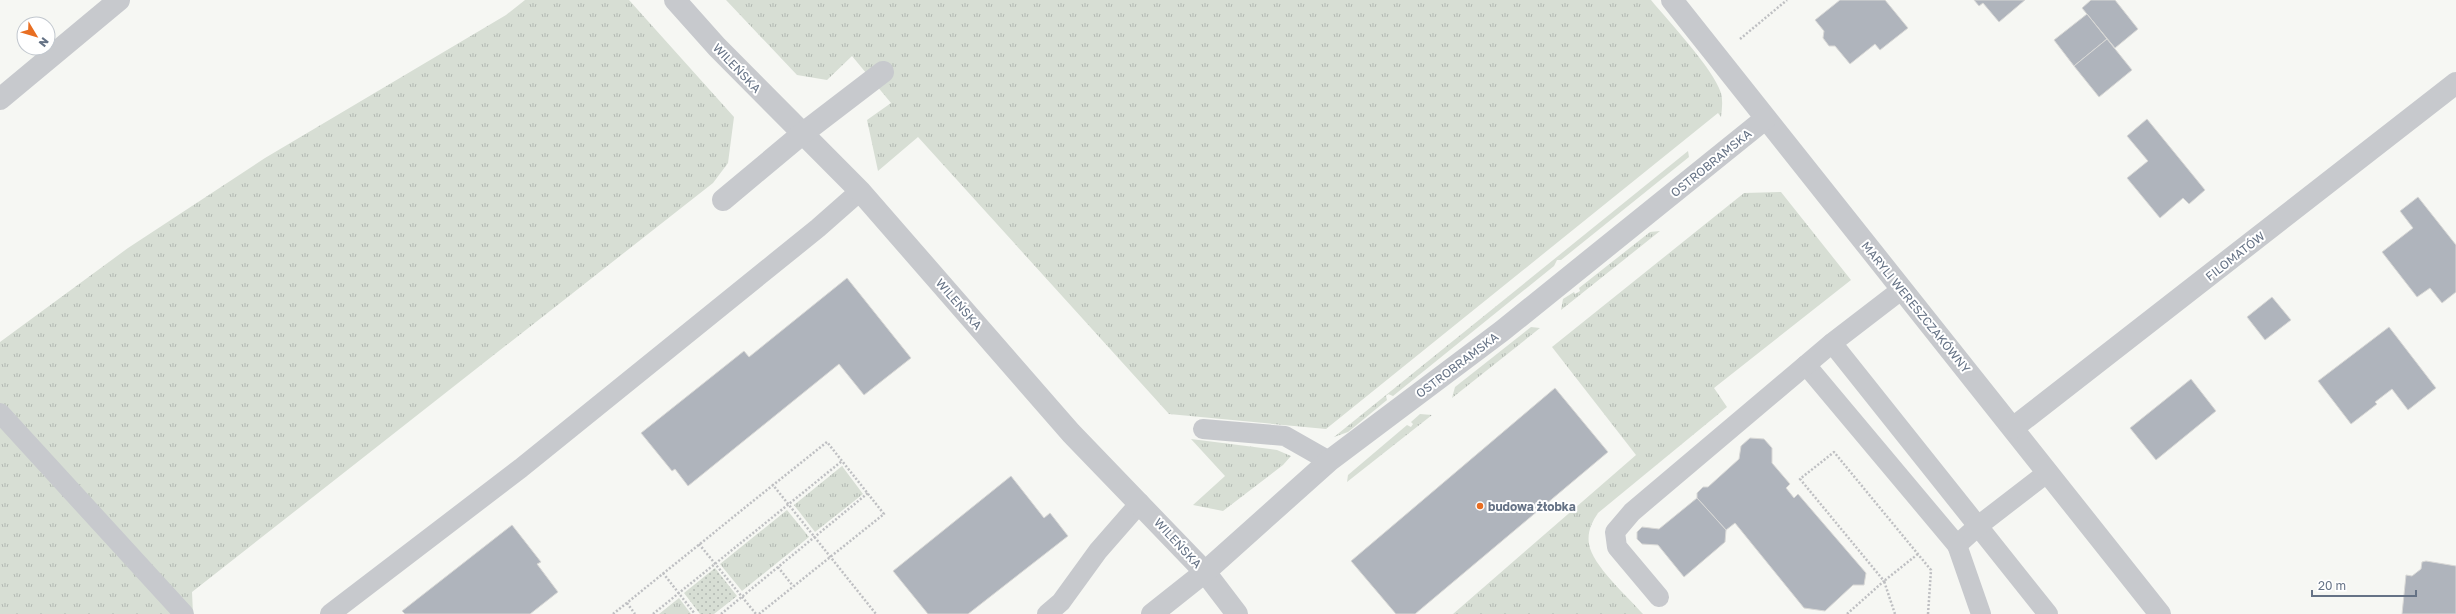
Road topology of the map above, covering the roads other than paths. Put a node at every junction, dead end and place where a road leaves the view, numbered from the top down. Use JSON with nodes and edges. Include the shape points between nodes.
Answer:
{"nodes":[{"id":1,"x":119,"y":0,"type":"edge"},
{"id":2,"x":675,"y":0,"type":"edge"},
{"id":3,"x":1672,"y":0,"type":"edge"},
{"id":4,"x":883,"y":72,"type":"dead end"},
{"id":5,"x":2456,"y":83,"type":"edge"},
{"id":6,"x":0,"y":99,"type":"edge"},
{"id":7,"x":1766,"y":119,"type":"junction"},
{"id":8,"x":802,"y":134,"type":"junction"},
{"id":9,"x":860,"y":191,"type":"junction"},
{"id":10,"x":723,"y":200,"type":"dead end"},
{"id":11,"x":1901,"y":290,"type":"junction"},
{"id":12,"x":1832,"y":343,"type":"junction"},
{"id":13,"x":1806,"y":365,"type":"junction"},
{"id":14,"x":0,"y":413,"type":"edge"},
{"id":15,"x":2013,"y":428,"type":"junction"},
{"id":16,"x":1203,"y":429,"type":"dead end"},
{"id":17,"x":1329,"y":461,"type":"junction"},
{"id":18,"x":2048,"y":472,"type":"junction"},
{"id":19,"x":1140,"y":503,"type":"junction"},
{"id":20,"x":1978,"y":526,"type":"junction"},
{"id":21,"x":1957,"y":545,"type":"junction"},
{"id":22,"x":1205,"y":572,"type":"junction"},
{"id":23,"x":1659,"y":597,"type":"dead end"},
{"id":24,"x":184,"y":614,"type":"edge"},
{"id":25,"x":330,"y":614,"type":"edge"},
{"id":26,"x":1047,"y":614,"type":"edge"},
{"id":27,"x":1152,"y":614,"type":"edge"},
{"id":28,"x":1237,"y":614,"type":"edge"},
{"id":29,"x":1981,"y":614,"type":"edge"},
{"id":30,"x":2048,"y":614,"type":"edge"},
{"id":31,"x":2160,"y":614,"type":"edge"}],
"edges":[{"from":1,"to":6,"type":"street"},
{"from":2,"to":8,"type":"street","name":"WILEŃSKA"},
{"from":3,"to":7,"type":"street","name":"MARYLI WERESZCZAKÓWNY"},
{"from":4,"to":8,"type":"street"},
{"from":5,"to":15,"type":"street","name":"FILOMATÓW"},
{"from":7,"to":11,"type":"street","name":"MARYLI WERESZCZAKÓWNY"},
{"from":7,"to":17,"type":"street","name":"OSTROBRAMSKA","via":[[1502,331]]},
{"from":8,"to":9,"type":"street","name":"WILEŃSKA"},
{"from":8,"to":10,"type":"street"},
{"from":9,"to":19,"type":"street","name":"WILEŃSKA","via":[[1071,432]]},
{"from":9,"to":25,"type":"lane","via":[[818,228],[521,468]]},
{"from":11,"to":12,"type":"lane"},
{"from":11,"to":15,"type":"street","name":"MARYLI WERESZCZAKÓWNY"},
{"from":12,"to":13,"type":"lane"},
{"from":12,"to":20,"type":"lane"},
{"from":13,"to":21,"type":"lane"},
{"from":13,"to":23,"type":"lane","via":[[1632,512],[1615,532],[1617,547]]},
{"from":14,"to":24,"type":"lane"},
{"from":15,"to":18,"type":"street","name":"MARYLI WERESZCZAKÓWNY"},
{"from":16,"to":17,"type":"lane","via":[[1286,436]]},
{"from":17,"to":22,"type":"street","name":"OSTROBRAMSKA"},
{"from":18,"to":20,"type":"lane"},
{"from":18,"to":31,"type":"street","name":"MARYLI WERESZCZAKÓWNY"},
{"from":19,"to":22,"type":"street","name":"WILEŃSKA"},
{"from":19,"to":26,"type":"lane","via":[[1098,551],[1061,602]]},
{"from":20,"to":21,"type":"lane"},
{"from":20,"to":30,"type":"lane"},
{"from":21,"to":29,"type":"lane"},
{"from":22,"to":27,"type":"street","name":"OSTROBRAMSKA"},
{"from":22,"to":28,"type":"street","name":"WILEŃSKA"}]}
